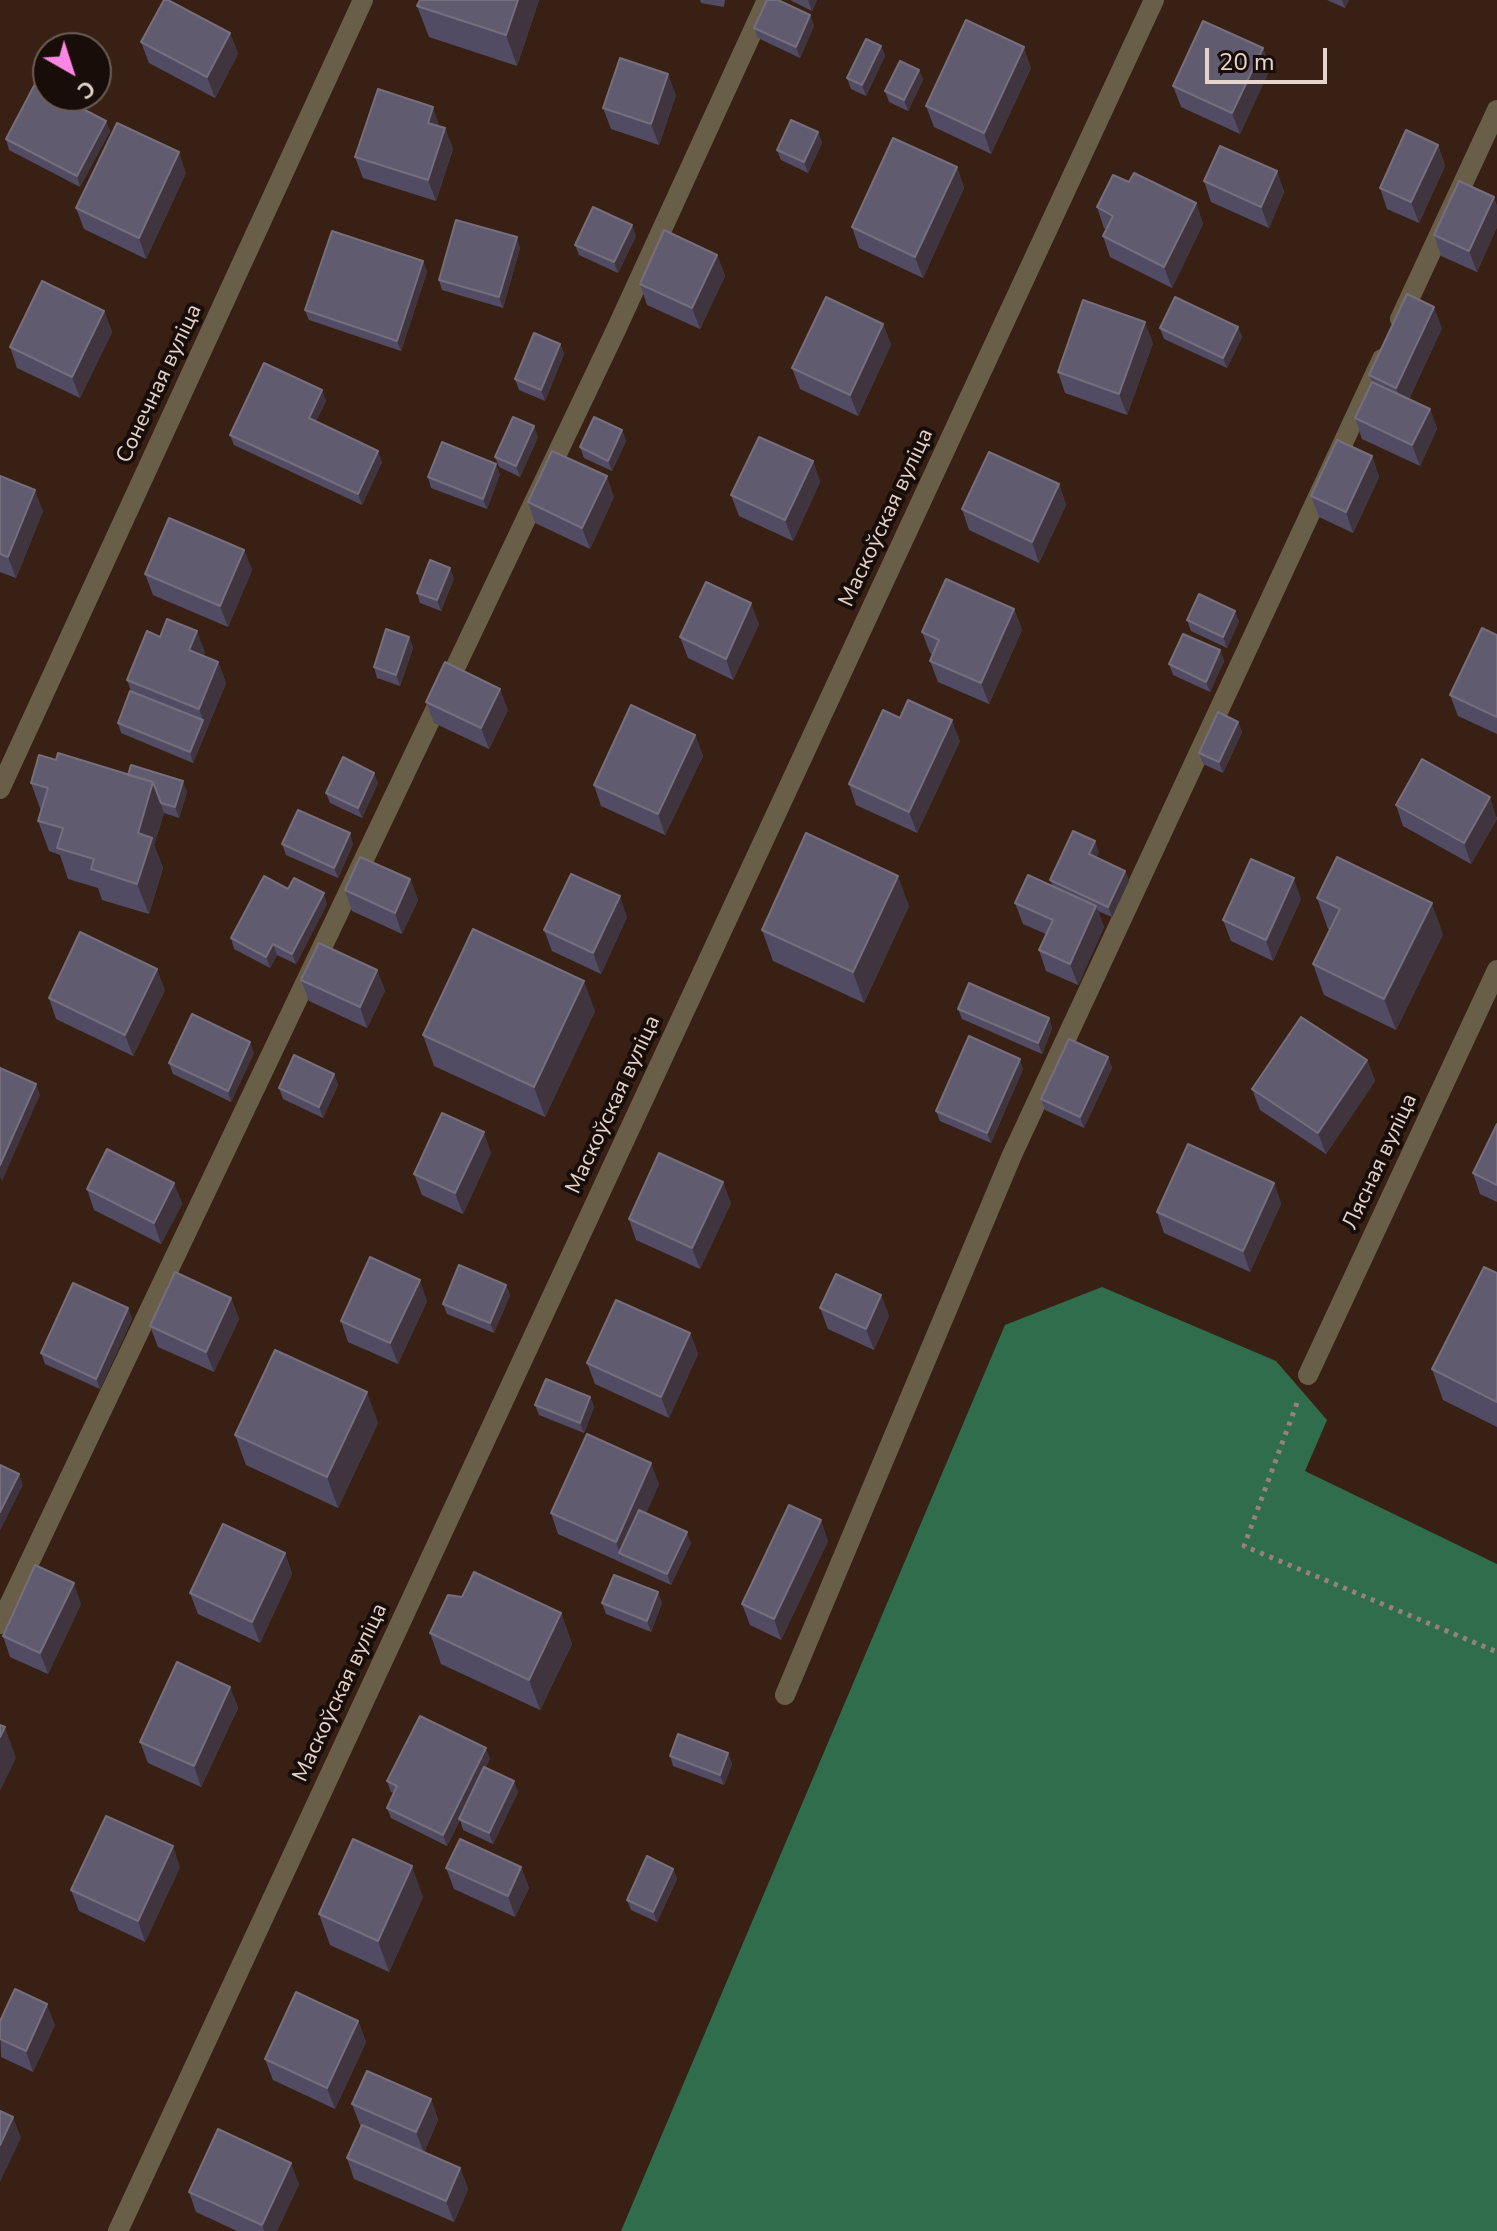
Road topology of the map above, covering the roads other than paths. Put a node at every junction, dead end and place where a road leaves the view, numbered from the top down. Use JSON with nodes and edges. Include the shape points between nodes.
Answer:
{"nodes":[{"id":1,"x":363,"y":0,"type":"edge"},
{"id":2,"x":767,"y":0,"type":"edge"},
{"id":3,"x":1154,"y":0,"type":"edge"},
{"id":4,"x":1497,"y":110,"type":"edge"},
{"id":5,"x":0,"y":789,"type":"edge"},
{"id":6,"x":1497,"y":970,"type":"edge"},
{"id":7,"x":1308,"y":1375,"type":"road end"},
{"id":8,"x":0,"y":1624,"type":"edge"},
{"id":9,"x":785,"y":1695,"type":"dead end"},
{"id":10,"x":118,"y":2231,"type":"edge"}],
"edges":[{"from":1,"to":5,"type":"street","name":"Сонечная вуліца"},
{"from":2,"to":8,"type":"street","via":[[615,332]]},
{"from":3,"to":10,"type":"street","name":"Маскоўская вуліца"},
{"from":4,"to":9,"type":"street","via":[[1012,1155]]},
{"from":6,"to":7,"type":"street","name":"Лясная вуліца"}]}
